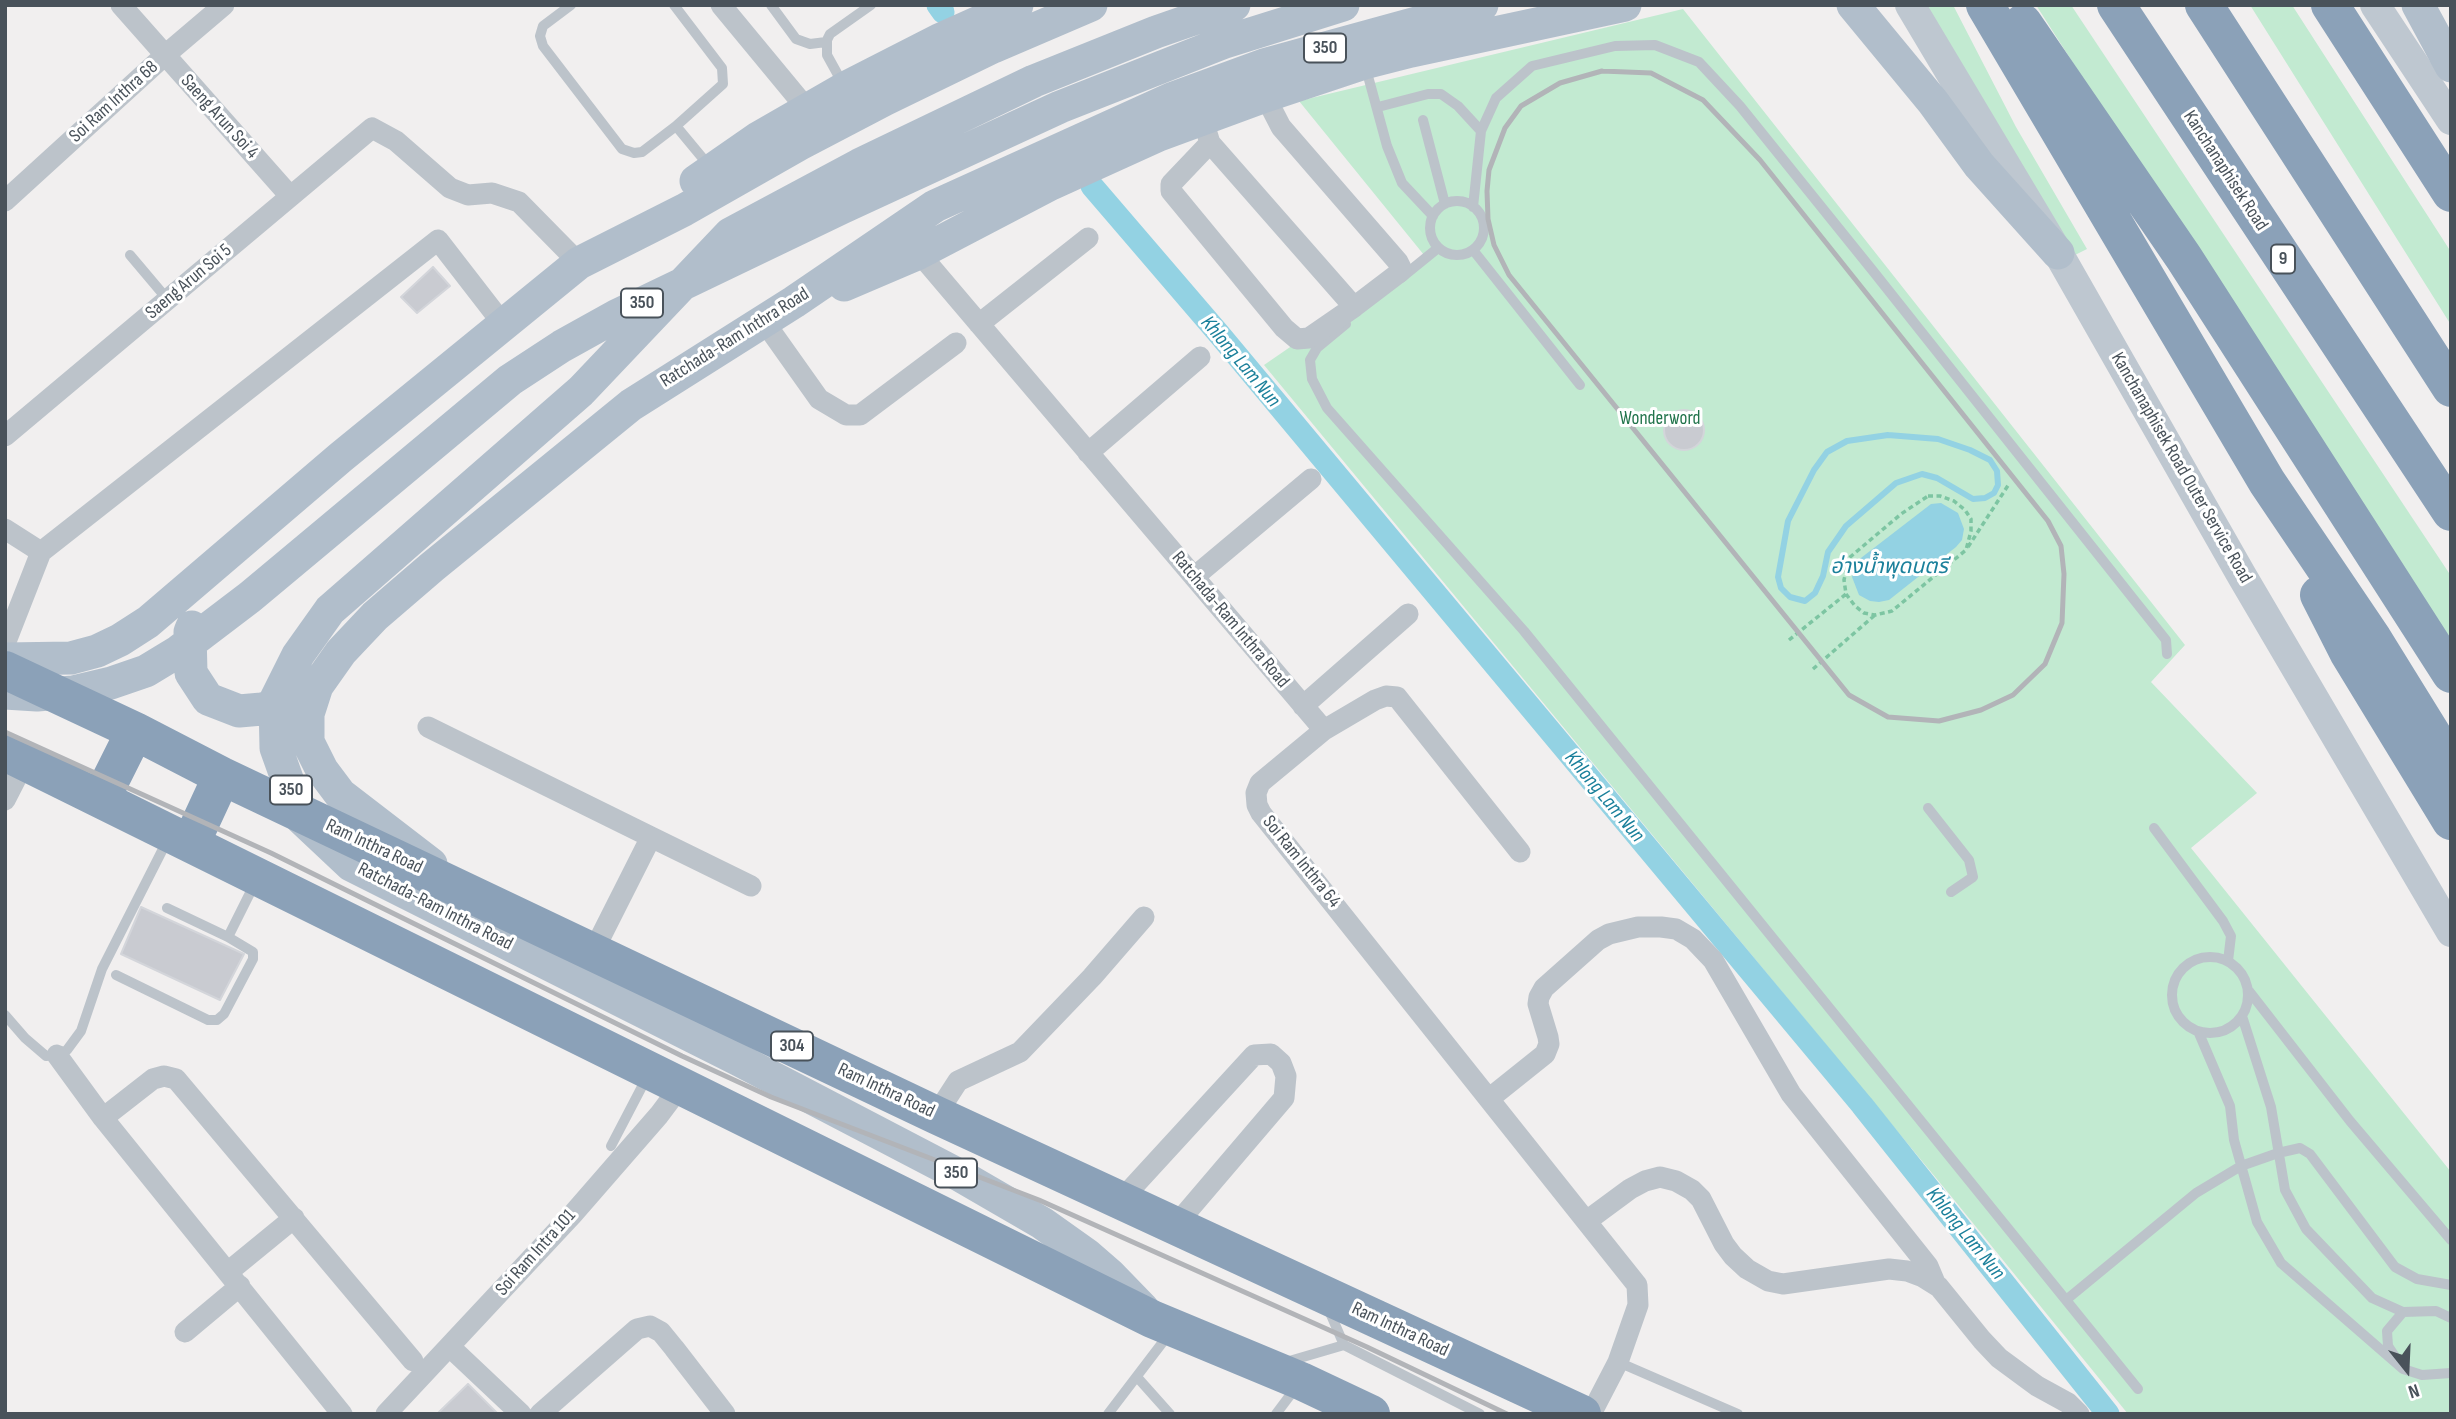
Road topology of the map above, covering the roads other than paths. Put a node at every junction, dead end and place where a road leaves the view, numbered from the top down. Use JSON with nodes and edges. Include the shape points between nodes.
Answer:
{"nodes":[{"id":1,"x":121,"y":5,"type":"edge"},
{"id":2,"x":224,"y":5,"type":"edge"},
{"id":3,"x":571,"y":5,"type":"edge"},
{"id":4,"x":674,"y":5,"type":"edge"},
{"id":5,"x":721,"y":5,"type":"edge"},
{"id":6,"x":771,"y":5,"type":"edge"},
{"id":7,"x":871,"y":5,"type":"edge"},
{"id":8,"x":1017,"y":5,"type":"edge"},
{"id":9,"x":1091,"y":5,"type":"edge"},
{"id":10,"x":1234,"y":5,"type":"edge"},
{"id":11,"x":1343,"y":5,"type":"edge"},
{"id":12,"x":1482,"y":5,"type":"edge"},
{"id":13,"x":1625,"y":5,"type":"edge"},
{"id":14,"x":1853,"y":5,"type":"edge"},
{"id":15,"x":1910,"y":5,"type":"edge"},
{"id":16,"x":1985,"y":5,"type":"edge"},
{"id":17,"x":2011,"y":5,"type":"edge"},
{"id":18,"x":2116,"y":5,"type":"edge"},
{"id":19,"x":2204,"y":5,"type":"edge"},
{"id":20,"x":2330,"y":5,"type":"edge"},
{"id":21,"x":2375,"y":5,"type":"edge"},
{"id":22,"x":2418,"y":5,"type":"edge"},
{"id":23,"x":1164,"y":18,"type":"edge"},
{"id":24,"x":826,"y":42,"type":"junction"},
{"id":25,"x":164,"y":56,"type":"junction"},
{"id":26,"x":1364,"y":64,"type":"junction"},
{"id":27,"x":2449,"y":64,"type":"edge"},
{"id":28,"x":845,"y":88,"type":"junction"},
{"id":29,"x":1265,"y":96,"type":"junction"},
{"id":30,"x":1378,"y":107,"type":"junction"},
{"id":31,"x":807,"y":109,"type":"junction"},
{"id":32,"x":1423,"y":120,"type":"dead end"},
{"id":33,"x":2451,"y":120,"type":"edge"},
{"id":34,"x":677,"y":125,"type":"junction"},
{"id":35,"x":1207,"y":131,"type":"junction"},
{"id":36,"x":1481,"y":131,"type":"junction"},
{"id":37,"x":711,"y":170,"type":"junction"},
{"id":38,"x":2451,"y":193,"type":"edge"},
{"id":39,"x":290,"y":196,"type":"junction"},
{"id":40,"x":5,"y":201,"type":"edge"},
{"id":41,"x":1445,"y":204,"type":"junction"},
{"id":42,"x":1473,"y":207,"type":"junction"},
{"id":43,"x":1433,"y":216,"type":"junction"},
{"id":44,"x":1088,"y":238,"type":"dead end"},
{"id":45,"x":1438,"y":248,"type":"junction"},
{"id":46,"x":1473,"y":250,"type":"junction"},
{"id":47,"x":919,"y":253,"type":"junction"},
{"id":48,"x":2059,"y":253,"type":"junction"},
{"id":49,"x":130,"y":255,"type":"dead end"},
{"id":50,"x":579,"y":262,"type":"junction"},
{"id":51,"x":168,"y":300,"type":"junction"},
{"id":52,"x":794,"y":302,"type":"junction"},
{"id":53,"x":1354,"y":307,"type":"junction"},
{"id":54,"x":763,"y":320,"type":"junction"},
{"id":55,"x":503,"y":324,"type":"junction"},
{"id":56,"x":979,"y":324,"type":"junction"},
{"id":57,"x":956,"y":344,"type":"dead end"},
{"id":58,"x":1200,"y":357,"type":"dead end"},
{"id":59,"x":1580,"y":385,"type":"dead end"},
{"id":60,"x":2451,"y":388,"type":"edge"},
{"id":61,"x":5,"y":436,"type":"edge"},
{"id":62,"x":1088,"y":453,"type":"junction"},
{"id":63,"x":1311,"y":480,"type":"dead end"},
{"id":64,"x":2267,"y":482,"type":"junction"},
{"id":65,"x":2451,"y":512,"type":"edge"},
{"id":66,"x":5,"y":529,"type":"edge"},
{"id":67,"x":41,"y":552,"type":"junction"},
{"id":68,"x":214,"y":567,"type":"junction"},
{"id":69,"x":1194,"y":577,"type":"junction"},
{"id":70,"x":1408,"y":614,"type":"dead end"},
{"id":71,"x":5,"y":644,"type":"edge"},
{"id":72,"x":2166,"y":654,"type":"dead end"},
{"id":73,"x":5,"y":659,"type":"edge"},
{"id":74,"x":5,"y":670,"type":"edge"},
{"id":75,"x":2451,"y":674,"type":"edge"},
{"id":76,"x":317,"y":686,"type":"junction"},
{"id":77,"x":5,"y":693,"type":"edge"},
{"id":78,"x":1303,"y":705,"type":"junction"},
{"id":79,"x":428,"y":727,"type":"dead end"},
{"id":80,"x":1324,"y":730,"type":"junction"},
{"id":81,"x":135,"y":731,"type":"junction"},
{"id":82,"x":15,"y":757,"type":"edge"},
{"id":83,"x":2451,"y":765,"type":"edge"},
{"id":84,"x":222,"y":776,"type":"junction"},
{"id":85,"x":101,"y":799,"type":"junction"},
{"id":86,"x":5,"y":800,"type":"edge"},
{"id":87,"x":1927,"y":808,"type":"dead end"},
{"id":88,"x":2451,"y":821,"type":"edge"},
{"id":89,"x":2154,"y":828,"type":"dead end"},
{"id":90,"x":651,"y":837,"type":"junction"},
{"id":91,"x":181,"y":838,"type":"junction"},
{"id":92,"x":1520,"y":852,"type":"dead end"},
{"id":93,"x":258,"y":877,"type":"junction"},
{"id":94,"x":751,"y":886,"type":"dead end"},
{"id":95,"x":465,"y":890,"type":"junction"},
{"id":96,"x":1951,"y":892,"type":"dead end"},
{"id":97,"x":167,"y":908,"type":"dead end"},
{"id":98,"x":1144,"y":917,"type":"dead end"},
{"id":99,"x":2451,"y":932,"type":"edge"},
{"id":100,"x":228,"y":937,"type":"junction"},
{"id":101,"x":593,"y":951,"type":"junction"},
{"id":102,"x":2228,"y":961,"type":"junction"},
{"id":103,"x":116,"y":975,"type":"dead end"},
{"id":104,"x":2249,"y":992,"type":"junction"},
{"id":105,"x":5,"y":1015,"type":"edge"},
{"id":106,"x":2242,"y":1016,"type":"junction"},
{"id":107,"x":2198,"y":1031,"type":"junction"},
{"id":108,"x":57,"y":1055,"type":"junction"},
{"id":109,"x":665,"y":1079,"type":"junction"},
{"id":110,"x":1490,"y":1098,"type":"junction"},
{"id":111,"x":936,"y":1115,"type":"junction"},
{"id":112,"x":103,"y":1118,"type":"junction"},
{"id":113,"x":611,"y":1146,"type":"dead end"},
{"id":114,"x":2278,"y":1153,"type":"junction"},
{"id":115,"x":2241,"y":1166,"type":"junction"},
{"id":116,"x":1120,"y":1201,"type":"junction"},
{"id":117,"x":294,"y":1218,"type":"junction"},
{"id":118,"x":1588,"y":1220,"type":"junction"},
{"id":119,"x":1174,"y":1227,"type":"junction"},
{"id":120,"x":2451,"y":1240,"type":"edge"},
{"id":121,"x":234,"y":1279,"type":"junction"},
{"id":122,"x":1936,"y":1285,"type":"junction"},
{"id":123,"x":2451,"y":1285,"type":"edge"},
{"id":124,"x":1322,"y":1294,"type":"junction"},
{"id":125,"x":2066,"y":1300,"type":"junction"},
{"id":126,"x":2403,"y":1312,"type":"junction"},
{"id":127,"x":2451,"y":1318,"type":"edge"},
{"id":128,"x":1162,"y":1324,"type":"junction"},
{"id":129,"x":185,"y":1332,"type":"dead end"},
{"id":130,"x":1343,"y":1345,"type":"junction"},
{"id":131,"x":450,"y":1347,"type":"junction"},
{"id":132,"x":413,"y":1361,"type":"dead end"},
{"id":133,"x":1618,"y":1362,"type":"junction"},
{"id":134,"x":2403,"y":1369,"type":"junction"},
{"id":135,"x":2451,"y":1373,"type":"edge"},
{"id":136,"x":1284,"y":1374,"type":"junction"},
{"id":137,"x":1137,"y":1377,"type":"junction"},
{"id":138,"x":2138,"y":1389,"type":"dead end"},
{"id":139,"x":342,"y":1414,"type":"edge"},
{"id":140,"x":386,"y":1414,"type":"edge"},
{"id":141,"x":521,"y":1414,"type":"edge"},
{"id":142,"x":540,"y":1414,"type":"edge"},
{"id":143,"x":725,"y":1414,"type":"edge"},
{"id":144,"x":1108,"y":1414,"type":"edge"},
{"id":145,"x":1170,"y":1414,"type":"edge"},
{"id":146,"x":1276,"y":1414,"type":"edge"},
{"id":147,"x":1371,"y":1414,"type":"edge"},
{"id":148,"x":1480,"y":1414,"type":"edge"},
{"id":149,"x":1582,"y":1414,"type":"edge"},
{"id":150,"x":1591,"y":1414,"type":"edge"},
{"id":151,"x":1738,"y":1414,"type":"edge"},
{"id":152,"x":2079,"y":1414,"type":"edge"}],
"edges":[{"from":1,"to":25,"type":"street","name":"Saeng Arun Soi 4"},
{"from":2,"to":25,"type":"street","name":"Soi Ram Inthra 68"},
{"from":3,"to":34,"type":"lane","via":[[543,26],[543,46],[622,149],[642,152]]},
{"from":4,"to":34,"type":"lane","via":[[722,68],[724,79],[720,88]]},
{"from":5,"to":31,"type":"street"},
{"from":6,"to":24,"type":"lane","via":[[796,38],[810,44]]},
{"from":7,"to":24,"type":"lane","via":[[830,34]]},
{"from":8,"to":28,"type":"main road"},
{"from":9,"to":50,"type":"main road","via":[[993,47],[824,131],[684,210]]},
{"from":10,"to":23,"type":"main road"},
{"from":11,"to":77,"type":"main road","number":"350","via":[[1225,42],[1060,107],[616,316],[510,380],[179,651],[146,671],[111,683],[72,692]]},
{"from":12,"to":52,"type":"main road","name":"Ratchada-Ram Inthra Road","number":"350","via":[[1265,65],[1171,99],[935,206]]},
{"from":13,"to":26,"type":"main road"},
{"from":14,"to":48,"type":"main road","via":[[1979,165]]},
{"from":15,"to":48,"type":"main road","name":"Kanchanaphisek Road Outer Service Road"},
{"from":16,"to":64,"type":"highway"},
{"from":17,"to":75,"type":"highway","via":[[2191,270]]},
{"from":18,"to":65,"type":"highway","name":"Kanchanaphisek Road","number":"9"},
{"from":19,"to":60,"type":"highway"},
{"from":20,"to":38,"type":"highway"},
{"from":21,"to":33,"type":"main road"},
{"from":22,"to":27,"type":"main road"},
{"from":23,"to":128,"type":"main road","name":"Ratchada-Ram Inthra Road","number":"350","via":[[1058,49],[943,102],[771,202],[730,234],[581,391],[330,610],[298,655],[275,701],[276,748],[300,818],[351,865],[961,1176],[1087,1255]]},
{"from":24,"to":28,"type":"lane","via":[[827,55]]},
{"from":25,"to":39,"type":"street","name":"Saeng Arun Soi 4"},
{"from":25,"to":40,"type":"street","name":"Soi Ram Inthra 68"},
{"from":26,"to":29,"type":"main road"},
{"from":26,"to":30,"type":"lane"},
{"from":28,"to":31,"type":"main road"},
{"from":29,"to":35,"type":"main road"},
{"from":29,"to":53,"type":"street","via":[[1281,127],[1400,265],[1400,272]]},
{"from":30,"to":36,"type":"lane","via":[[1441,94]]},
{"from":30,"to":43,"type":"lane","via":[[1402,183]]},
{"from":31,"to":37,"type":"main road"},
{"from":32,"to":41,"type":"lane"},
{"from":34,"to":37,"type":"lane"},
{"from":35,"to":47,"type":"main road","via":[[1159,135],[1051,184]]},
{"from":35,"to":53,"type":"street"},
{"from":35,"to":53,"type":"street","via":[[1171,184],[1171,191],[1284,328],[1297,338],[1309,338]]},
{"from":36,"to":42,"type":"lane"},
{"from":36,"to":72,"type":"lane","via":[[1496,98],[1532,66],[1615,46],[1655,46],[1699,62],[1740,106],[2166,640]]},
{"from":37,"to":50,"type":"main road"},
{"from":39,"to":50,"type":"street","name":"Saeng Arun Soi 5","via":[[372,128],[396,141],[450,188],[519,202]]},
{"from":39,"to":51,"type":"street","name":"Saeng Arun Soi 5"},
{"from":41,"to":42,"type":"lane","via":[[1462,202]]},
{"from":41,"to":43,"type":"lane"},
{"from":42,"to":46,"type":"lane","via":[[1484,225]]},
{"from":43,"to":45,"type":"lane","via":[[1430,232]]},
{"from":44,"to":56,"type":"street"},
{"from":45,"to":46,"type":"lane","via":[[1455,255]]},
{"from":45,"to":125,"type":"lane","via":[[1317,348],[1310,360],[1312,379],[1327,408],[1524,631]]},
{"from":46,"to":59,"type":"lane"},
{"from":47,"to":52,"type":"main road"},
{"from":47,"to":56,"type":"street","name":"Ratchada-Ram Inthra Road"},
{"from":48,"to":99,"type":"main road","name":"Kanchanaphisek Road Outer Service Road"},
{"from":49,"to":51,"type":"lane"},
{"from":50,"to":55,"type":"main road"},
{"from":51,"to":61,"type":"street","name":"Saeng Arun Soi 5"},
{"from":52,"to":54,"type":"main road","name":"Ratchada-Ram Inthra Road","number":"350"},
{"from":54,"to":57,"type":"street","via":[[819,399],[846,415],[860,415]]},
{"from":54,"to":76,"type":"main road","name":"Ratchada-Ram Inthra Road","number":"350","via":[[631,405],[432,566],[375,616]]},
{"from":55,"to":67,"type":"street","via":[[438,240]]},
{"from":55,"to":68,"type":"main road"},
{"from":56,"to":62,"type":"street","name":"Ratchada-Ram Inthra Road"},
{"from":58,"to":62,"type":"street"},
{"from":62,"to":69,"type":"street","name":"Ratchada-Ram Inthra Road"},
{"from":63,"to":69,"type":"street"},
{"from":64,"to":83,"type":"highway","via":[[2374,639]]},
{"from":64,"to":88,"type":"highway","via":[[2348,653]]},
{"from":66,"to":67,"type":"street"},
{"from":67,"to":71,"type":"street"},
{"from":68,"to":73,"type":"main road","via":[[148,622],[97,651],[71,659]]},
{"from":68,"to":76,"type":"main road","via":[[190,632],[191,673],[208,699],[239,710],[262,709]]},
{"from":69,"to":78,"type":"street","name":"Ratchada-Ram Inthra Road"},
{"from":70,"to":78,"type":"street"},
{"from":74,"to":81,"type":"highway","name":"Ram Inthra Road","number":"304"},
{"from":76,"to":95,"type":"main road","name":"Ratchada-Ram Inthra Road","number":"350","via":[[308,713],[308,742],[334,786]]},
{"from":78,"to":80,"type":"street","name":"Ratchada-Ram Inthra Road"},
{"from":79,"to":90,"type":"street"},
{"from":80,"to":92,"type":"street","name":"Soi Ram Inthra 64","via":[[1375,700],[1396,697]]},
{"from":80,"to":110,"type":"street","name":"Soi Ram Inthra 64","via":[[1260,783],[1257,805]]},
{"from":81,"to":84,"type":"highway","name":"Ram Inthra Road","number":"304"},
{"from":81,"to":85,"type":"highway"},
{"from":82,"to":85,"type":"highway"},
{"from":82,"to":86,"type":"street"},
{"from":84,"to":91,"type":"highway"},
{"from":84,"to":95,"type":"highway","name":"Ram Inthra Road","number":"304"},
{"from":85,"to":91,"type":"highway"},
{"from":87,"to":96,"type":"lane","via":[[1969,860],[1973,877]]},
{"from":89,"to":102,"type":"lane","via":[[2224,921],[2231,936]]},
{"from":90,"to":94,"type":"street"},
{"from":90,"to":101,"type":"street"},
{"from":91,"to":93,"type":"highway"},
{"from":91,"to":108,"type":"lane","via":[[102,969],[82,1031]]},
{"from":93,"to":100,"type":"lane"},
{"from":93,"to":109,"type":"highway"},
{"from":95,"to":101,"type":"highway","name":"Ram Inthra Road","number":"304"},
{"from":97,"to":100,"type":"lane"},
{"from":98,"to":111,"type":"street","via":[[1020,1052],[958,1081]]},
{"from":100,"to":103,"type":"lane","via":[[253,952],[253,959],[224,1014],[216,1020]]},
{"from":101,"to":111,"type":"highway","name":"Ram Inthra Road","number":"304"},
{"from":102,"to":104,"type":"lane","via":[[2246,979]]},
{"from":102,"to":107,"type":"lane","via":[[2203,957],[2175,980],[2173,1005],[2178,1016]]},
{"from":104,"to":106,"type":"lane"},
{"from":104,"to":120,"type":"lane"},
{"from":105,"to":108,"type":"lane","via":[[46,1056]]},
{"from":106,"to":107,"type":"lane","via":[[2222,1031]]},
{"from":106,"to":114,"type":"lane","via":[[2271,1107]]},
{"from":107,"to":115,"type":"lane","via":[[2230,1106]]},
{"from":108,"to":112,"type":"street"},
{"from":109,"to":113,"type":"lane"},
{"from":109,"to":128,"type":"highway"},
{"from":109,"to":131,"type":"street","name":"Soi Ram Intra 101","via":[[659,1115]]},
{"from":110,"to":118,"type":"street","name":"Soi Ram Inthra 64"},
{"from":110,"to":122,"type":"street","via":[[1545,1054],[1549,1044],[1538,1004],[1544,988],[1609,934],[1637,927],[1676,929],[1713,960],[1791,1094],[1928,1266]]},
{"from":111,"to":116,"type":"highway","name":"Ram Inthra Road","number":"304"},
{"from":112,"to":117,"type":"street","via":[[153,1079],[176,1079]]},
{"from":112,"to":121,"type":"street"},
{"from":114,"to":115,"type":"lane"},
{"from":114,"to":123,"type":"lane","via":[[2300,1148],[2311,1154],[2395,1267],[2417,1279]]},
{"from":114,"to":126,"type":"lane","via":[[2285,1190],[2306,1229],[2372,1298]]},
{"from":115,"to":125,"type":"lane","via":[[2196,1193]]},
{"from":115,"to":134,"type":"lane","via":[[2257,1222],[2281,1263]]},
{"from":116,"to":119,"type":"highway","name":"Ram Inthra Road","number":"304"},
{"from":116,"to":119,"type":"street","via":[[1254,1055],[1271,1054],[1286,1076],[1284,1098]]},
{"from":117,"to":121,"type":"street"},
{"from":117,"to":132,"type":"street"},
{"from":118,"to":122,"type":"street","via":[[1630,1189],[1660,1177],[1692,1189],[1733,1256],[1769,1281],[1783,1284],[1888,1269],[1907,1270]]},
{"from":118,"to":133,"type":"street","name":"Soi Ram Inthra 64","via":[[1637,1285],[1638,1305]]},
{"from":119,"to":124,"type":"highway","name":"Ram Inthra Road","number":"304"},
{"from":121,"to":129,"type":"street"},
{"from":121,"to":139,"type":"street"},
{"from":122,"to":152,"type":"street","via":[[1999,1358]]},
{"from":124,"to":130,"type":"lane"},
{"from":124,"to":149,"type":"highway","name":"Ram Inthra Road","number":"304"},
{"from":125,"to":138,"type":"lane"},
{"from":126,"to":127,"type":"lane","via":[[2436,1311]]},
{"from":126,"to":134,"type":"lane","via":[[2387,1331],[2388,1346]]},
{"from":128,"to":136,"type":"highway"},
{"from":128,"to":137,"type":"lane"},
{"from":130,"to":136,"type":"lane"},
{"from":130,"to":148,"type":"lane"},
{"from":131,"to":140,"type":"street","name":"Soi Ram Intra 101"},
{"from":131,"to":141,"type":"street"},
{"from":133,"to":150,"type":"street","name":"Soi Ram Inthra 64"},
{"from":133,"to":151,"type":"lane"},
{"from":134,"to":135,"type":"lane","via":[[2422,1375]]},
{"from":136,"to":146,"type":"lane"},
{"from":136,"to":147,"type":"highway"},
{"from":137,"to":144,"type":"lane"},
{"from":137,"to":145,"type":"lane"},
{"from":142,"to":143,"type":"street","via":[[636,1329],[650,1326],[661,1332]]}]}
